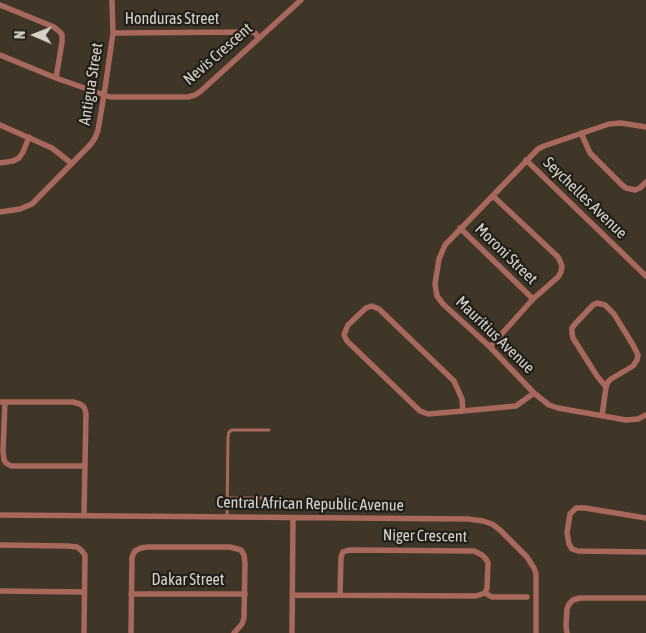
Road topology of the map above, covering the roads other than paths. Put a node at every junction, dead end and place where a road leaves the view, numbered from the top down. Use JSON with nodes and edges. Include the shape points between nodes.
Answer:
{"nodes":[{"id":1,"x":112,"y":0,"type":"edge"},
{"id":2,"x":301,"y":0,"type":"edge"},
{"id":3,"x":0,"y":4,"type":"edge"},
{"id":4,"x":113,"y":33,"type":"junction"},
{"id":5,"x":259,"y":38,"type":"junction"},
{"id":6,"x":0,"y":55,"type":"edge"},
{"id":7,"x":56,"y":78,"type":"junction"},
{"id":8,"x":104,"y":95,"type":"junction"},
{"id":9,"x":0,"y":125,"type":"edge"},
{"id":10,"x":646,"y":127,"type":"edge"},
{"id":11,"x":581,"y":133,"type":"junction"},
{"id":12,"x":29,"y":137,"type":"junction"},
{"id":13,"x":526,"y":160,"type":"junction"},
{"id":14,"x":0,"y":163,"type":"edge"},
{"id":15,"x":71,"y":163,"type":"junction"},
{"id":16,"x":646,"y":182,"type":"edge"},
{"id":17,"x":493,"y":196,"type":"junction"},
{"id":18,"x":0,"y":212,"type":"edge"},
{"id":19,"x":460,"y":228,"type":"junction"},
{"id":20,"x":646,"y":276,"type":"edge"},
{"id":21,"x":533,"y":299,"type":"junction"},
{"id":22,"x":490,"y":347,"type":"junction"},
{"id":23,"x":606,"y":387,"type":"junction"},
{"id":24,"x":534,"y":393,"type":"junction"},
{"id":25,"x":2,"y":402,"type":"edge"},
{"id":26,"x":463,"y":411,"type":"junction"},
{"id":27,"x":646,"y":414,"type":"edge"},
{"id":28,"x":602,"y":416,"type":"junction"},
{"id":29,"x":270,"y":430,"type":"dead end"},
{"id":30,"x":84,"y":466,"type":"junction"},
{"id":31,"x":227,"y":498,"type":"junction"},
{"id":32,"x":265,"y":498,"type":"dead end"},
{"id":33,"x":0,"y":515,"type":"edge"},
{"id":34,"x":84,"y":515,"type":"junction"},
{"id":35,"x":227,"y":517,"type":"junction"},
{"id":36,"x":293,"y":518,"type":"junction"},
{"id":37,"x":646,"y":518,"type":"edge"},
{"id":38,"x":0,"y":545,"type":"edge"},
{"id":39,"x":646,"y":552,"type":"edge"},
{"id":40,"x":0,"y":591,"type":"edge"},
{"id":41,"x":84,"y":592,"type":"junction"},
{"id":42,"x":484,"y":593,"type":"junction"},
{"id":43,"x":131,"y":594,"type":"junction"},
{"id":44,"x":245,"y":594,"type":"junction"},
{"id":45,"x":293,"y":595,"type":"junction"},
{"id":46,"x":340,"y":595,"type":"junction"},
{"id":47,"x":527,"y":597,"type":"dead end"},
{"id":48,"x":646,"y":598,"type":"edge"},
{"id":49,"x":84,"y":633,"type":"edge"},
{"id":50,"x":131,"y":633,"type":"edge"},
{"id":51,"x":234,"y":633,"type":"edge"},
{"id":52,"x":292,"y":633,"type":"edge"},
{"id":53,"x":536,"y":633,"type":"edge"},
{"id":54,"x":567,"y":633,"type":"edge"}],
"edges":[{"from":1,"to":4,"type":"street","name":"Antigua Street"},
{"from":2,"to":5,"type":"street","name":"Nevis Crescent"},
{"from":3,"to":7,"type":"street","via":[[59,30],[63,38]]},
{"from":4,"to":5,"type":"street","name":"Honduras Street","via":[[248,32]]},
{"from":4,"to":8,"type":"street","name":"Antigua Street"},
{"from":5,"to":8,"type":"street","name":"Nevis Crescent","via":[[191,97],[111,98]]},
{"from":6,"to":7,"type":"street","name":"Nevis Crescent"},
{"from":7,"to":8,"type":"street","name":"Nevis Crescent"},
{"from":8,"to":15,"type":"street","name":"Antigua Street","via":[[95,138]]},
{"from":9,"to":12,"type":"street"},
{"from":10,"to":11,"type":"street","name":"Mauritius Avenue","via":[[615,123]]},
{"from":11,"to":13,"type":"street","name":"Mauritius Avenue","via":[[540,148]]},
{"from":11,"to":16,"type":"street","via":[[590,153],[626,188],[635,190]]},
{"from":12,"to":14,"type":"street","via":[[19,158]]},
{"from":12,"to":15,"type":"street","via":[[52,148]]},
{"from":13,"to":17,"type":"street","name":"Mauritius Avenue"},
{"from":13,"to":20,"type":"street","name":"Seychelles Avenue"},
{"from":15,"to":18,"type":"street","name":"Antigua Street","via":[[32,204]]},
{"from":17,"to":19,"type":"street","name":"Mauritius Avenue"},
{"from":17,"to":21,"type":"street","via":[[562,266],[559,274]]},
{"from":19,"to":21,"type":"street","name":"Moroni Street"},
{"from":19,"to":22,"type":"street","name":"Mauritius Avenue","via":[[441,253],[436,291],[439,300]]},
{"from":21,"to":22,"type":"street"},
{"from":22,"to":24,"type":"street","name":"Mauritius Avenue"},
{"from":23,"to":23,"type":"street","via":[[611,379],[633,366],[638,355],[614,314],[605,305],[597,303],[575,324],[572,333]]},
{"from":23,"to":28,"type":"street"},
{"from":24,"to":26,"type":"street","via":[[514,407]]},
{"from":24,"to":28,"type":"street","name":"Mauritius Avenue","via":[[553,406]]},
{"from":25,"to":30,"type":"street","via":[[6,463],[11,466]]},
{"from":25,"to":30,"type":"street","via":[[73,402],[82,405],[86,413]]},
{"from":26,"to":26,"type":"street","via":[[454,381],[378,309],[366,308],[348,325],[344,335],[347,341],[420,411],[428,414]]},
{"from":27,"to":28,"type":"street","name":"Mauritius Avenue","via":[[631,420]]},
{"from":29,"to":31,"type":"lane","via":[[228,432]]},
{"from":30,"to":34,"type":"street"},
{"from":31,"to":32,"type":"lane"},
{"from":31,"to":35,"type":"lane"},
{"from":33,"to":34,"type":"street","name":"Central African Republic Avenue"},
{"from":34,"to":35,"type":"street","name":"Central African Republic Avenue"},
{"from":35,"to":36,"type":"street","name":"Central African Republic Avenue"},
{"from":36,"to":45,"type":"street"},
{"from":36,"to":53,"type":"street","name":"Central African Republic Avenue","via":[[468,519],[492,524],[527,557],[534,568]]},
{"from":37,"to":39,"type":"street","via":[[576,508],[570,514],[568,544],[578,551]]},
{"from":38,"to":41,"type":"street","via":[[77,547],[84,555]]},
{"from":40,"to":41,"type":"street"},
{"from":41,"to":49,"type":"street"},
{"from":42,"to":46,"type":"street","via":[[476,596]]},
{"from":42,"to":46,"type":"street","name":"Niger Crescent","via":[[488,588],[488,563],[478,552],[352,549],[341,557]]},
{"from":42,"to":47,"type":"street","via":[[492,597]]},
{"from":43,"to":44,"type":"street","name":"Dakar Street"},
{"from":43,"to":44,"type":"street","via":[[133,554],[137,549],[147,547],[238,549],[246,563]]},
{"from":43,"to":50,"type":"street"},
{"from":44,"to":51,"type":"street","via":[[244,618]]},
{"from":45,"to":46,"type":"street"},
{"from":45,"to":52,"type":"street"},
{"from":48,"to":54,"type":"street","via":[[573,600],[567,609]]}]}
